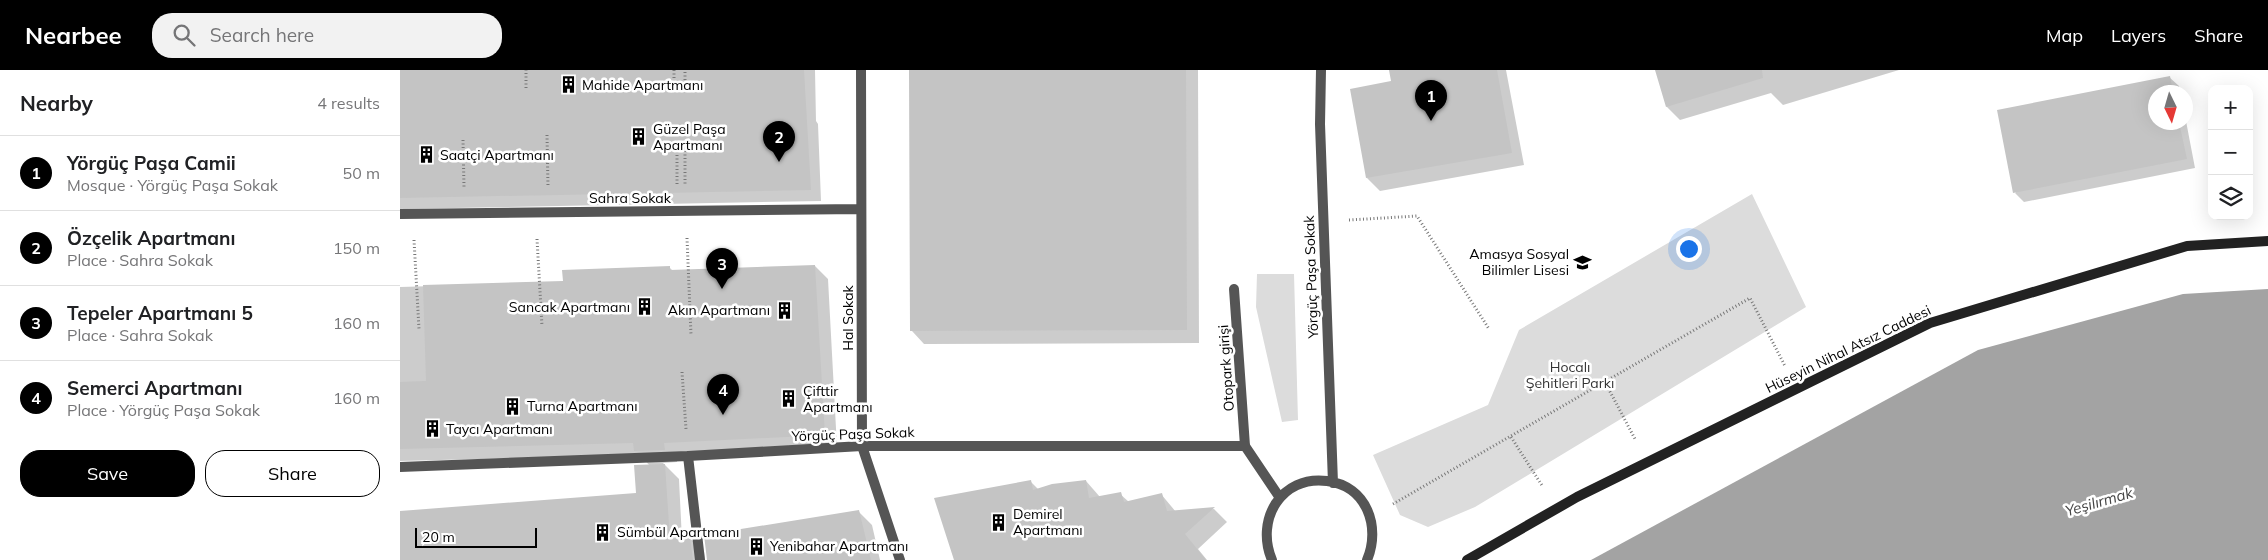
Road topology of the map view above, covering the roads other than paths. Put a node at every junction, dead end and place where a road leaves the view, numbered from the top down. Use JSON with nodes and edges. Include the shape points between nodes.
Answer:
{"nodes":[{"id":1,"x":861,"y":70,"type":"edge"},
{"id":2,"x":1321,"y":70,"type":"edge"},
{"id":3,"x":861,"y":210,"type":"junction"},
{"id":4,"x":400,"y":214,"type":"edge"},
{"id":5,"x":2268,"y":241,"type":"edge"},
{"id":6,"x":1234,"y":289,"type":"dead end"},
{"id":7,"x":862,"y":446,"type":"junction"},
{"id":8,"x":1245,"y":446,"type":"junction"},
{"id":9,"x":688,"y":456,"type":"junction"},
{"id":10,"x":400,"y":467,"type":"edge"},
{"id":11,"x":1333,"y":483,"type":"junction"},
{"id":12,"x":1280,"y":498,"type":"junction"},
{"id":13,"x":700,"y":560,"type":"edge"},
{"id":14,"x":900,"y":560,"type":"edge"},
{"id":15,"x":1272,"y":560,"type":"edge"},
{"id":16,"x":1367,"y":560,"type":"edge"},
{"id":17,"x":1467,"y":560,"type":"edge"}],
"edges":[{"from":1,"to":3,"type":"street","name":"Hal Sokak"},
{"from":2,"to":11,"type":"street","name":"Yörgüç Paşa Sokak","via":[[1320,124]]},
{"from":3,"to":4,"type":"street","name":"Sahra Sokak"},
{"from":3,"to":7,"type":"street","name":"Hal Sokak"},
{"from":5,"to":17,"type":"street","name":"Hüseyin Nihal Atsız Caddesi","via":[[2187,246],[1930,323],[1557,508]]},
{"from":6,"to":8,"type":"street","name":"Otopark girişi"},
{"from":7,"to":8,"type":"street","name":"Yörgüç Paşa Sokak"},
{"from":7,"to":9,"type":"street","name":"Yörgüç Paşa Sokak"},
{"from":7,"to":14,"type":"street","name":"Hal Sokak"},
{"from":8,"to":12,"type":"street"},
{"from":9,"to":10,"type":"street","name":"Yörgüç Paşa Sokak"},
{"from":9,"to":13,"type":"street"},
{"from":11,"to":12,"type":"street","via":[[1310,481],[1294,487]]},
{"from":11,"to":16,"type":"street","via":[[1359,497],[1370,516],[1374,529],[1373,547]]},
{"from":12,"to":15,"type":"street","via":[[1270,513],[1265,530]]}]}
